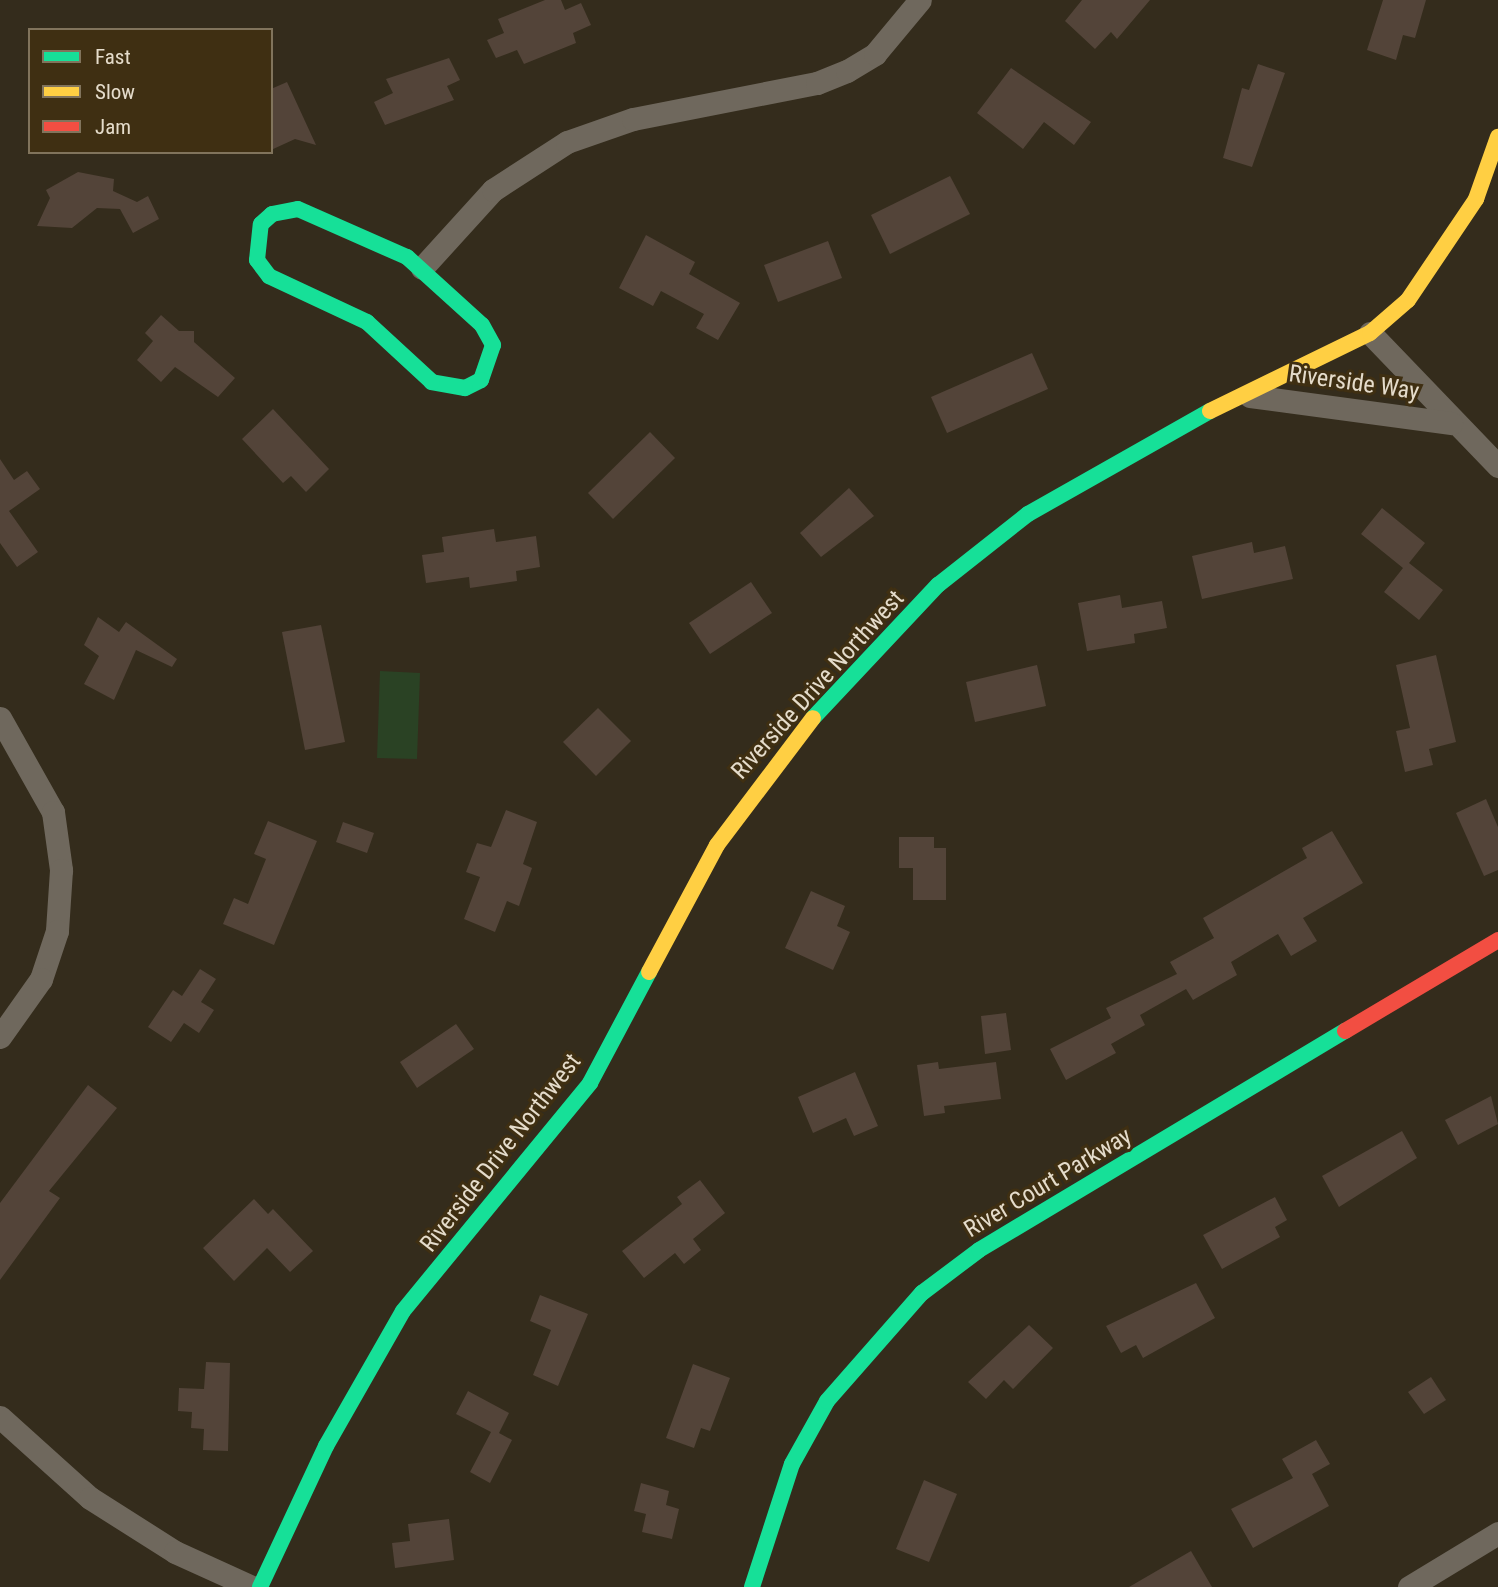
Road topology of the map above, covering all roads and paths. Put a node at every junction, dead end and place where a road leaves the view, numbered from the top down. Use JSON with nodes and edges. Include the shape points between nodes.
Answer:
{"nodes":[{"id":1,"x":920,"y":0,"type":"edge"},
{"id":2,"x":1498,"y":137,"type":"edge"},
{"id":3,"x":422,"y":268,"type":"junction"},
{"id":4,"x":1370,"y":332,"type":"junction"},
{"id":5,"x":1250,"y":396,"type":"junction"},
{"id":6,"x":1451,"y":423,"type":"junction"},
{"id":7,"x":1498,"y":466,"type":"edge"},
{"id":8,"x":0,"y":718,"type":"edge"},
{"id":9,"x":1498,"y":940,"type":"edge"},
{"id":10,"x":0,"y":1037,"type":"edge"},
{"id":11,"x":0,"y":1417,"type":"edge"},
{"id":12,"x":1498,"y":1533,"type":"edge"},
{"id":13,"x":252,"y":1587,"type":"edge"},
{"id":14,"x":260,"y":1587,"type":"edge"},
{"id":15,"x":752,"y":1587,"type":"edge"},
{"id":16,"x":1409,"y":1587,"type":"edge"}],
"edges":[{"from":1,"to":3,"type":"street","via":[[875,54],[847,71],[817,83],[633,119],[567,142],[493,190]]},
{"from":2,"to":4,"type":"street","name":"Riverside Drive Northwest","via":[[1476,199],[1444,249],[1408,300]]},
{"from":3,"to":3,"type":"street","via":[[298,209],[272,214],[255,239],[257,260],[269,276],[368,322],[432,382],[465,388],[491,364],[493,345],[482,325]]},
{"from":4,"to":5,"type":"street","name":"Riverside Drive Northwest"},
{"from":4,"to":6,"type":"street","name":"Riverside Way"},
{"from":5,"to":6,"type":"street","name":"Riverside Way"},
{"from":5,"to":14,"type":"street","name":"Riverside Drive Northwest","via":[[1126,457],[981,548],[785,748],[717,845],[590,1083],[402,1311],[326,1446]]},
{"from":6,"to":7,"type":"street","name":"Riverside Way"},
{"from":8,"to":10,"type":"street","via":[[53,812],[61,870],[57,931],[41,979]]},
{"from":9,"to":15,"type":"street","name":"River Court Parkway","via":[[979,1250],[922,1293],[865,1350],[827,1401],[792,1464]]},
{"from":11,"to":13,"type":"street","via":[[90,1498],[174,1552]]},
{"from":12,"to":16,"type":"street"}]}
